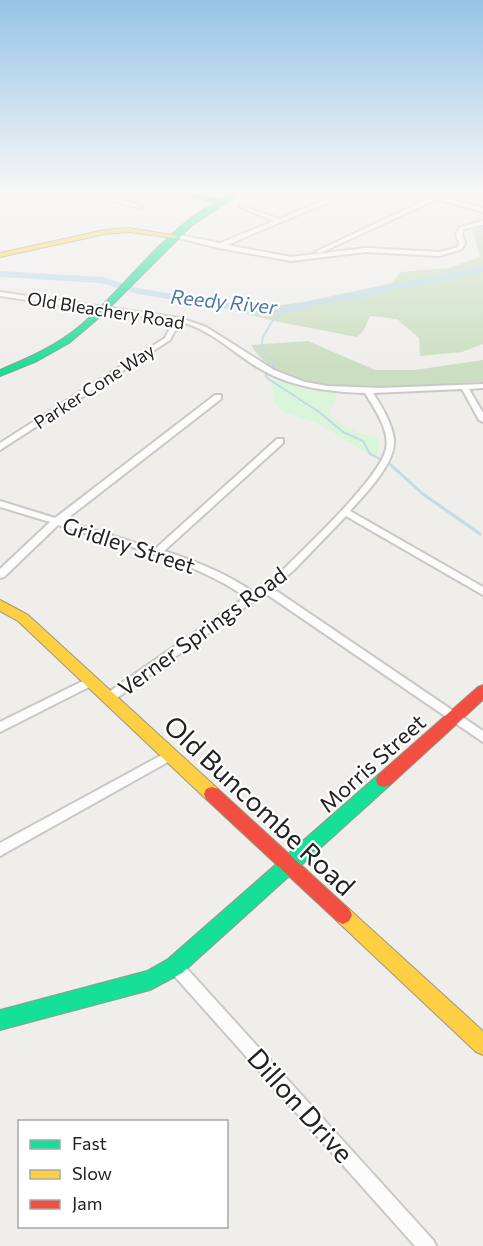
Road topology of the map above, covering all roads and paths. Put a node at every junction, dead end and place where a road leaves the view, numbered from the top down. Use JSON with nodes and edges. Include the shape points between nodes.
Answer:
{"nodes":[{"id":1,"x":159,"y":251,"type":"edge"},
{"id":2,"x":248,"y":251,"type":"edge"},
{"id":3,"x":320,"y":251,"type":"edge"},
{"id":4,"x":356,"y":251,"type":"edge"},
{"id":5,"x":398,"y":251,"type":"edge"},
{"id":6,"x":452,"y":251,"type":"edge"},
{"id":7,"x":307,"y":257,"type":"junction"},
{"id":8,"x":0,"y":294,"type":"edge"},
{"id":9,"x":104,"y":308,"type":"junction"},
{"id":10,"x":184,"y":321,"type":"junction"},
{"id":11,"x":0,"y":373,"type":"edge"},
{"id":12,"x":464,"y":386,"type":"junction"},
{"id":13,"x":483,"y":386,"type":"edge"},
{"id":14,"x":367,"y":389,"type":"junction"},
{"id":15,"x":218,"y":397,"type":"dead end"},
{"id":16,"x":483,"y":420,"type":"edge"},
{"id":17,"x":280,"y":441,"type":"dead end"},
{"id":18,"x":0,"y":447,"type":"edge"},
{"id":19,"x":0,"y":504,"type":"edge"},
{"id":20,"x":344,"y":511,"type":"junction"},
{"id":21,"x":56,"y":522,"type":"junction"},
{"id":22,"x":157,"y":552,"type":"junction"},
{"id":23,"x":0,"y":575,"type":"edge"},
{"id":24,"x":266,"y":590,"type":"junction"},
{"id":25,"x":483,"y":592,"type":"edge"},
{"id":26,"x":254,"y":597,"type":"junction"},
{"id":27,"x":0,"y":605,"type":"edge"},
{"id":28,"x":91,"y":681,"type":"junction"},
{"id":29,"x":483,"y":691,"type":"edge"},
{"id":30,"x":110,"y":697,"type":"junction"},
{"id":31,"x":454,"y":717,"type":"junction"},
{"id":32,"x":0,"y":726,"type":"edge"},
{"id":33,"x":483,"y":737,"type":"edge"},
{"id":34,"x":171,"y":755,"type":"junction"},
{"id":35,"x":0,"y":850,"type":"edge"},
{"id":36,"x":288,"y":864,"type":"junction"},
{"id":37,"x":175,"y":966,"type":"junction"},
{"id":38,"x":0,"y":1020,"type":"edge"},
{"id":39,"x":483,"y":1045,"type":"edge"},
{"id":40,"x":427,"y":1246,"type":"edge"}],
"edges":[{"from":1,"to":9,"type":"street"},
{"from":2,"to":7,"type":"street","via":[[291,259]]},
{"from":3,"to":7,"type":"street"},
{"from":4,"to":7,"type":"street"},
{"from":5,"to":6,"type":"street"},
{"from":8,"to":9,"type":"street","name":"Old Bleachery Road"},
{"from":9,"to":10,"type":"street","name":"Old Bleachery Road"},
{"from":9,"to":11,"type":"street","via":[[66,341]]},
{"from":10,"to":14,"type":"street","name":"Old Bleachery Road","via":[[203,327],[288,380]]},
{"from":10,"to":18,"type":"street","name":"Parker Cone Way","via":[[171,331],[168,339]]},
{"from":12,"to":13,"type":"street","name":"Old Bleachery Road"},
{"from":12,"to":14,"type":"street","name":"Old Bleachery Road"},
{"from":12,"to":16,"type":"street"},
{"from":14,"to":20,"type":"street","name":"Verner Springs Road","via":[[386,427],[390,449],[380,469]]},
{"from":15,"to":21,"type":"street"},
{"from":17,"to":22,"type":"street"},
{"from":19,"to":21,"type":"street","name":"Gridley Street"},
{"from":20,"to":24,"type":"street","name":"Verner Springs Road","via":[[300,560]]},
{"from":20,"to":25,"type":"street"},
{"from":21,"to":22,"type":"street","name":"Gridley Street"},
{"from":21,"to":23,"type":"street"},
{"from":22,"to":26,"type":"street","name":"Gridley Street","via":[[212,572]]},
{"from":24,"to":26,"type":"street","name":"Verner Springs Road"},
{"from":24,"to":31,"type":"street"},
{"from":26,"to":30,"type":"street","name":"Verner Springs Road"},
{"from":27,"to":28,"type":"street","name":"Old Buncombe Road","via":[[23,618]]},
{"from":28,"to":30,"type":"street","name":"Old Buncombe Road"},
{"from":28,"to":32,"type":"street"},
{"from":29,"to":31,"type":"street","name":"Morris Street"},
{"from":30,"to":34,"type":"street","name":"Old Buncombe Road"},
{"from":31,"to":33,"type":"street"},
{"from":31,"to":36,"type":"street","name":"Morris Street"},
{"from":34,"to":35,"type":"street"},
{"from":34,"to":36,"type":"street","name":"Old Buncombe Road"},
{"from":36,"to":37,"type":"street","name":"Morris Street"},
{"from":36,"to":39,"type":"street","name":"Old Buncombe Road"},
{"from":37,"to":38,"type":"street","name":"Morris Street","via":[[150,980]]},
{"from":37,"to":40,"type":"street","name":"Dillon Drive"}]}
